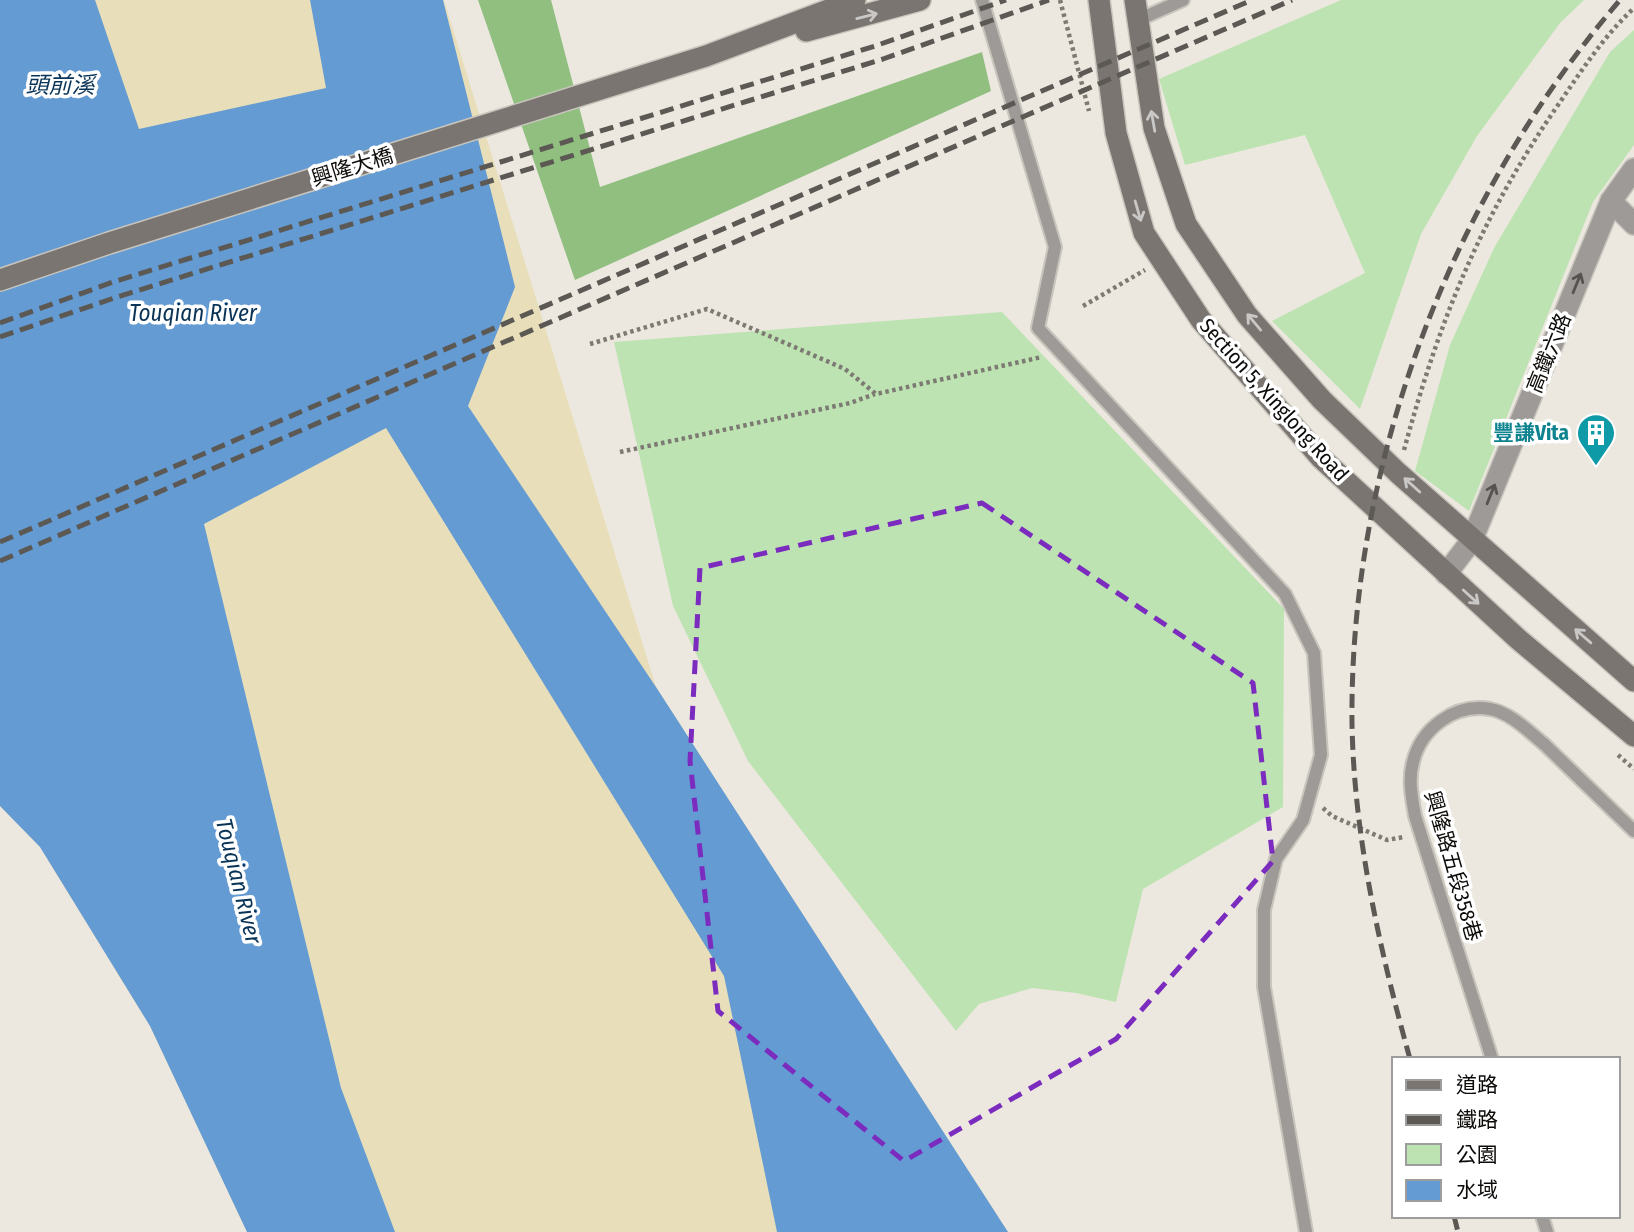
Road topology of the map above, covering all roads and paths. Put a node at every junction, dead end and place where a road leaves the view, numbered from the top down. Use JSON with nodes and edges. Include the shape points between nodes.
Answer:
{"nodes":[{"id":1,"x":855,"y":0,"type":"edge"},
{"id":2,"x":920,"y":0,"type":"edge"},
{"id":3,"x":982,"y":0,"type":"edge"},
{"id":4,"x":1099,"y":0,"type":"edge"},
{"id":5,"x":1183,"y":0,"type":"edge"},
{"id":6,"x":1634,"y":9,"type":"edge"},
{"id":7,"x":1136,"y":10,"type":"edge"},
{"id":8,"x":706,"y":56,"type":"junction"},
{"id":9,"x":1634,"y":169,"type":"edge"},
{"id":10,"x":1611,"y":201,"type":"junction"},
{"id":11,"x":1634,"y":224,"type":"edge"},
{"id":12,"x":1145,"y":270,"type":"dead end"},
{"id":13,"x":0,"y":280,"type":"edge"},
{"id":14,"x":1083,"y":306,"type":"dead end"},
{"id":15,"x":590,"y":344,"type":"dead end"},
{"id":16,"x":1061,"y":353,"type":"junction"},
{"id":17,"x":876,"y":394,"type":"junction"},
{"id":18,"x":620,"y":452,"type":"dead end"},
{"id":19,"x":1403,"y":454,"type":"dead end"},
{"id":20,"x":1472,"y":540,"type":"junction"},
{"id":21,"x":1446,"y":574,"type":"junction"},
{"id":22,"x":1634,"y":681,"type":"edge"},
{"id":23,"x":1634,"y":736,"type":"edge"},
{"id":24,"x":1310,"y":795,"type":"junction"},
{"id":25,"x":1446,"y":830,"type":"dead end"},
{"id":26,"x":1634,"y":831,"type":"edge"},
{"id":27,"x":1434,"y":832,"type":"dead end"},
{"id":28,"x":1411,"y":836,"type":"dead end"},
{"id":29,"x":1491,"y":1057,"type":"edge"},
{"id":30,"x":1306,"y":1232,"type":"edge"}],
"edges":[{"from":1,"to":8,"type":"street","name":"興隆大橋"},
{"from":8,"to":2,"type":"street","name":"興隆大橋","one_way":true},
{"from":3,"to":16,"type":"lane","via":[[1055,247],[1038,328]]},
{"from":4,"to":21,"type":"street","name":"Section 5, Xinglong Road","one_way":true,"via":[[1116,134],[1144,233],[1201,320],[1242,371],[1321,458]]},
{"from":5,"to":7,"type":"lane"},
{"from":6,"to":19,"type":"path","via":[[1606,34],[1519,162],[1462,271],[1428,362]]},
{"from":20,"to":7,"type":"street","name":"Section 5, Xinglong Road","one_way":true,"via":[[1322,400],[1247,315],[1186,224],[1154,128]]},
{"from":8,"to":13,"type":"street","name":"興隆大橋"},
{"from":9,"to":10,"type":"street","name":"高鐵六路"},
{"from":10,"to":11,"type":"street"},
{"from":20,"to":10,"type":"street","name":"高鐵六路","one_way":true},
{"from":12,"to":14,"type":"path"},
{"from":15,"to":17,"type":"path","via":[[707,309],[845,369]]},
{"from":16,"to":17,"type":"path"},
{"from":16,"to":24,"type":"lane","via":[[1285,594],[1314,653],[1321,755]]},
{"from":17,"to":18,"type":"path"},
{"from":20,"to":21,"type":"street","name":"高鐵六路"},
{"from":22,"to":20,"type":"street","name":"Section 5, Xinglong Road","one_way":true},
{"from":21,"to":23,"type":"street","name":"Section 5, Xinglong Road","one_way":true},
{"from":24,"to":28,"type":"path","via":[[1332,817],[1387,840]]},
{"from":24,"to":30,"type":"lane","via":[[1303,820],[1276,859],[1264,910],[1264,987]]},
{"from":25,"to":27,"type":"path"},
{"from":26,"to":29,"type":"lane","name":"興隆路五段358巷","bridge":true,"via":[[1544,744],[1517,721],[1491,709],[1451,714],[1421,741],[1412,763],[1415,816]]}]}
